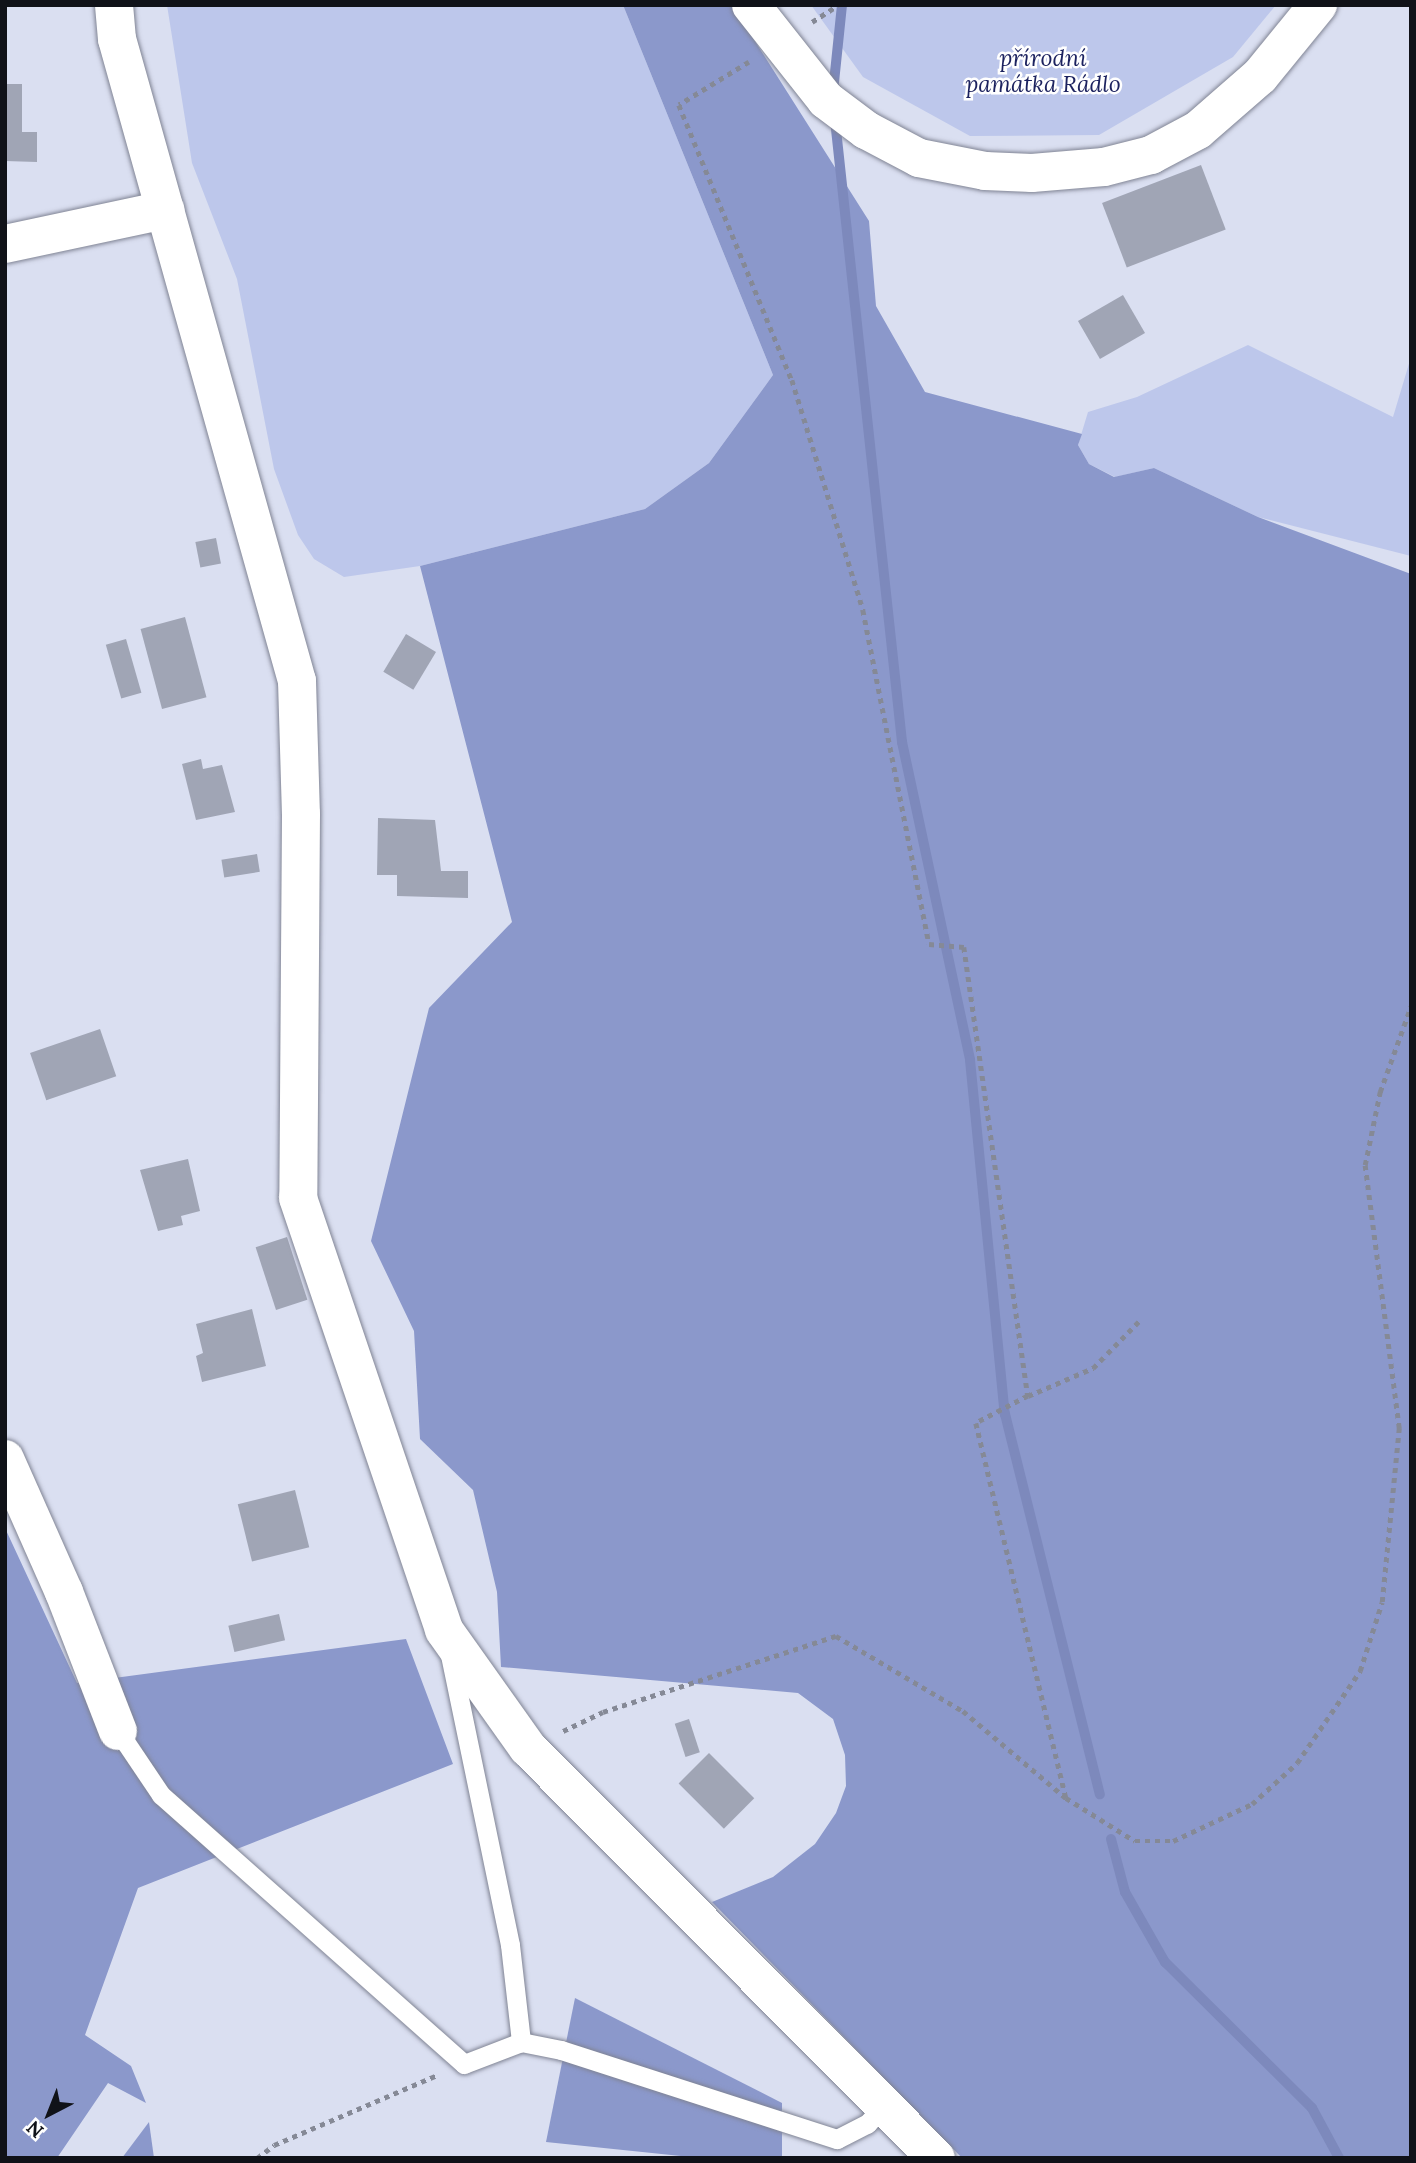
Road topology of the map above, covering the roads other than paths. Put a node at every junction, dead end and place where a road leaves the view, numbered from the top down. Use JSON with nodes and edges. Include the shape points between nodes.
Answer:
{"nodes":[{"id":1,"x":114,"y":5,"type":"edge"},
{"id":2,"x":751,"y":5,"type":"edge"},
{"id":3,"x":1318,"y":5,"type":"edge"},
{"id":4,"x":164,"y":210,"type":"junction"},
{"id":5,"x":5,"y":244,"type":"edge"},
{"id":6,"x":5,"y":1459,"type":"edge"},
{"id":7,"x":444,"y":1630,"type":"junction"},
{"id":8,"x":117,"y":1731,"type":"joint"},
{"id":9,"x":521,"y":2042,"type":"junction"},
{"id":10,"x":884,"y":2105,"type":"junction"},
{"id":11,"x":936,"y":2158,"type":"edge"}],
"edges":[{"from":1,"to":4,"type":"street","via":[[117,39]]},
{"from":2,"to":3,"type":"street","via":[[826,100],[866,130],[919,158],[985,171],[1032,173],[1128,161],[1151,155],[1198,130],[1260,76]]},
{"from":4,"to":5,"type":"street"},
{"from":4,"to":7,"type":"street","via":[[297,681],[301,814],[298,1198]]},
{"from":6,"to":8,"type":"street","via":[[64,1592]]},
{"from":7,"to":9,"type":"lane","via":[[510,1945]]},
{"from":7,"to":10,"type":"street","via":[[528,1748]]},
{"from":8,"to":9,"type":"lane","via":[[162,1795],[464,2064]]},
{"from":9,"to":10,"type":"lane","via":[[561,2050],[837,2139],[867,2124]]},
{"from":10,"to":11,"type":"street"}]}
